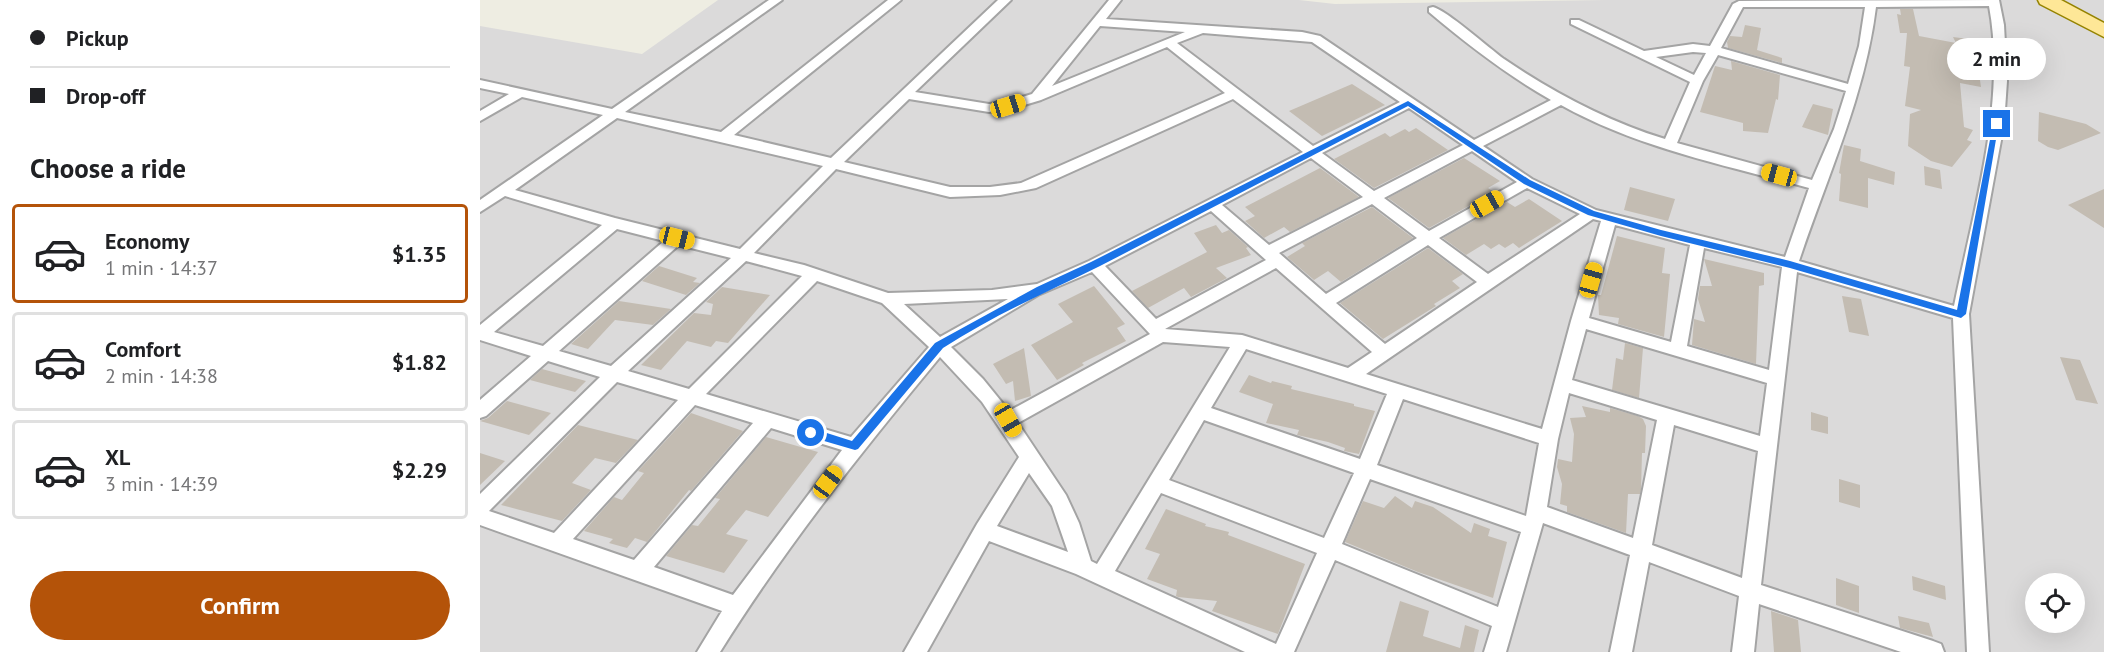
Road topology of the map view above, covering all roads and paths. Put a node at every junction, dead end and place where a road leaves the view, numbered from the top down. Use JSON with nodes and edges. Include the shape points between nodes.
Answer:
{"nodes":[{"id":1,"x":776,"y":0,"type":"edge"},
{"id":2,"x":895,"y":0,"type":"edge"},
{"id":3,"x":1005,"y":0,"type":"edge"},
{"id":4,"x":1115,"y":0,"type":"edge"},
{"id":5,"x":2047,"y":0,"type":"edge"},
{"id":6,"x":1994,"y":1,"type":"edge"},
{"id":7,"x":1871,"y":2,"type":"junction"},
{"id":8,"x":1433,"y":10,"type":"dead end"},
{"id":9,"x":1098,"y":22,"type":"junction"},
{"id":10,"x":1575,"y":22,"type":"dead end"},
{"id":11,"x":1206,"y":28,"type":"junction"},
{"id":12,"x":2104,"y":31,"type":"edge"},
{"id":13,"x":1169,"y":43,"type":"junction"},
{"id":14,"x":1715,"y":50,"type":"junction"},
{"id":15,"x":1640,"y":55,"type":"junction"},
{"id":16,"x":1697,"y":81,"type":"junction"},
{"id":17,"x":480,"y":84,"type":"edge"},
{"id":18,"x":1853,"y":89,"type":"junction"},
{"id":19,"x":518,"y":94,"type":"junction"},
{"id":20,"x":1234,"y":94,"type":"junction"},
{"id":21,"x":907,"y":95,"type":"junction"},
{"id":22,"x":1035,"y":98,"type":"junction"},
{"id":23,"x":1562,"y":99,"type":"junction"},
{"id":24,"x":1408,"y":103,"type":"junction"},
{"id":25,"x":614,"y":114,"type":"junction"},
{"id":26,"x":480,"y":117,"type":"edge"},
{"id":27,"x":724,"y":137,"type":"junction"},
{"id":28,"x":1669,"y":145,"type":"junction"},
{"id":29,"x":1473,"y":146,"type":"junction"},
{"id":30,"x":1313,"y":152,"type":"junction"},
{"id":31,"x":834,"y":163,"type":"junction"},
{"id":32,"x":1527,"y":182,"type":"junction"},
{"id":33,"x":1817,"y":186,"type":"junction"},
{"id":34,"x":503,"y":191,"type":"junction"},
{"id":35,"x":1374,"y":198,"type":"junction"},
{"id":36,"x":1213,"y":205,"type":"junction"},
{"id":37,"x":480,"y":207,"type":"edge"},
{"id":38,"x":1591,"y":213,"type":"junction"},
{"id":39,"x":1610,"y":219,"type":"junction"},
{"id":40,"x":614,"y":223,"type":"junction"},
{"id":41,"x":677,"y":238,"type":"junction"},
{"id":42,"x":1428,"y":238,"type":"junction"},
{"id":43,"x":1698,"y":242,"type":"junction"},
{"id":44,"x":744,"y":254,"type":"junction"},
{"id":45,"x":1272,"y":257,"type":"junction"},
{"id":46,"x":1790,"y":264,"type":"junction"},
{"id":47,"x":1094,"y":265,"type":"junction"},
{"id":48,"x":814,"y":274,"type":"junction"},
{"id":49,"x":1489,"y":283,"type":"junction"},
{"id":50,"x":1040,"y":289,"type":"junction"},
{"id":51,"x":888,"y":299,"type":"junction"},
{"id":52,"x":1325,"y":302,"type":"junction"},
{"id":53,"x":1961,"y":314,"type":"junction"},
{"id":54,"x":1579,"y":321,"type":"junction"},
{"id":55,"x":1158,"y":331,"type":"junction"},
{"id":56,"x":480,"y":334,"type":"edge"},
{"id":57,"x":1242,"y":341,"type":"junction"},
{"id":58,"x":939,"y":346,"type":"junction"},
{"id":59,"x":1678,"y":350,"type":"junction"},
{"id":60,"x":1384,"y":353,"type":"junction"},
{"id":61,"x":546,"y":354,"type":"junction"},
{"id":62,"x":614,"y":374,"type":"junction"},
{"id":63,"x":1351,"y":375,"type":"junction"},
{"id":64,"x":1775,"y":379,"type":"junction"},
{"id":65,"x":1563,"y":384,"type":"junction"},
{"id":66,"x":1398,"y":390,"type":"junction"},
{"id":67,"x":692,"y":397,"type":"junction"},
{"id":68,"x":480,"y":411,"type":"edge"},
{"id":69,"x":1199,"y":411,"type":"junction"},
{"id":70,"x":1667,"y":417,"type":"junction"},
{"id":71,"x":767,"y":420,"type":"junction"},
{"id":72,"x":1008,"y":420,"type":"junction"},
{"id":73,"x":1549,"y":439,"type":"junction"},
{"id":74,"x":855,"y":446,"type":"junction"},
{"id":75,"x":1768,"y":446,"type":"junction"},
{"id":76,"x":1029,"y":457,"type":"junction"},
{"id":77,"x":1365,"y":470,"type":"junction"},
{"id":78,"x":1156,"y":483,"type":"junction"},
{"id":79,"x":480,"y":507,"type":"edge"},
{"id":80,"x":480,"y":516,"type":"edge"},
{"id":81,"x":1534,"y":520,"type":"junction"},
{"id":82,"x":984,"y":530,"type":"junction"},
{"id":83,"x":556,"y":543,"type":"junction"},
{"id":84,"x":1330,"y":549,"type":"junction"},
{"id":85,"x":1640,"y":550,"type":"junction"},
{"id":86,"x":1092,"y":571,"type":"junction"},
{"id":87,"x":638,"y":572,"type":"junction"},
{"id":88,"x":1751,"y":591,"type":"junction"},
{"id":89,"x":737,"y":606,"type":"junction"},
{"id":90,"x":1504,"y":620,"type":"junction"},
{"id":91,"x":708,"y":652,"type":"edge"},
{"id":92,"x":915,"y":652,"type":"edge"},
{"id":93,"x":1269,"y":652,"type":"edge"},
{"id":94,"x":1283,"y":652,"type":"edge"},
{"id":95,"x":1495,"y":652,"type":"edge"},
{"id":96,"x":1621,"y":652,"type":"edge"},
{"id":97,"x":1743,"y":652,"type":"edge"},
{"id":98,"x":1933,"y":652,"type":"edge"},
{"id":99,"x":1978,"y":652,"type":"edge"}],
"edges":[{"from":1,"to":25,"type":"street"},
{"from":2,"to":27,"type":"street"},
{"from":3,"to":21,"type":"street"},
{"from":4,"to":9,"type":"street"},
{"from":5,"to":12,"type":"main road"},
{"from":6,"to":7,"type":"street"},
{"from":6,"to":53,"type":"street","via":[[2001,72],[1997,124]]},
{"from":7,"to":14,"type":"street","via":[[1739,4]]},
{"from":7,"to":18,"type":"street","via":[[1865,46]]},
{"from":8,"to":23,"type":"street","via":[[1484,51]]},
{"from":9,"to":11,"type":"street"},
{"from":9,"to":22,"type":"street"},
{"from":10,"to":15,"type":"street"},
{"from":11,"to":13,"type":"street"},
{"from":11,"to":24,"type":"street","via":[[1316,39]]},
{"from":13,"to":20,"type":"street"},
{"from":13,"to":22,"type":"street"},
{"from":14,"to":15,"type":"street","via":[[1692,48]]},
{"from":14,"to":16,"type":"street"},
{"from":14,"to":18,"type":"street"},
{"from":15,"to":16,"type":"street"},
{"from":16,"to":28,"type":"street"},
{"from":17,"to":19,"type":"street"},
{"from":18,"to":33,"type":"street"},
{"from":19,"to":25,"type":"street"},
{"from":19,"to":26,"type":"street"},
{"from":20,"to":30,"type":"street"},
{"from":20,"to":31,"type":"street","via":[[1031,185],[1005,191],[950,192]]},
{"from":21,"to":22,"type":"street","via":[[989,108]]},
{"from":21,"to":31,"type":"street"},
{"from":23,"to":28,"type":"street","via":[[1624,130]]},
{"from":23,"to":29,"type":"street"},
{"from":24,"to":29,"type":"street"},
{"from":24,"to":30,"type":"street"},
{"from":25,"to":27,"type":"street"},
{"from":25,"to":34,"type":"street"},
{"from":27,"to":31,"type":"street"},
{"from":28,"to":33,"type":"street"},
{"from":29,"to":32,"type":"street"},
{"from":29,"to":35,"type":"street"},
{"from":30,"to":35,"type":"street"},
{"from":30,"to":36,"type":"street"},
{"from":31,"to":44,"type":"street"},
{"from":32,"to":38,"type":"street"},
{"from":32,"to":42,"type":"street"},
{"from":33,"to":46,"type":"street"},
{"from":34,"to":37,"type":"street"},
{"from":34,"to":40,"type":"street"},
{"from":35,"to":42,"type":"street"},
{"from":35,"to":45,"type":"street"},
{"from":36,"to":45,"type":"street"},
{"from":36,"to":47,"type":"street"},
{"from":38,"to":39,"type":"street"},
{"from":38,"to":49,"type":"street"},
{"from":39,"to":43,"type":"street"},
{"from":39,"to":54,"type":"street"},
{"from":40,"to":41,"type":"street"},
{"from":40,"to":56,"type":"street"},
{"from":41,"to":44,"type":"street"},
{"from":41,"to":61,"type":"street"},
{"from":42,"to":49,"type":"street"},
{"from":42,"to":52,"type":"street"},
{"from":43,"to":46,"type":"street"},
{"from":43,"to":59,"type":"street"},
{"from":44,"to":48,"type":"street"},
{"from":44,"to":62,"type":"street"},
{"from":45,"to":52,"type":"street"},
{"from":45,"to":55,"type":"street"},
{"from":46,"to":53,"type":"street"},
{"from":46,"to":64,"type":"street"},
{"from":47,"to":50,"type":"street"},
{"from":47,"to":55,"type":"street"},
{"from":48,"to":51,"type":"street"},
{"from":48,"to":67,"type":"street"},
{"from":49,"to":60,"type":"street"},
{"from":50,"to":51,"type":"street","via":[[992,296]]},
{"from":50,"to":58,"type":"street"},
{"from":51,"to":58,"type":"street"},
{"from":52,"to":60,"type":"street"},
{"from":53,"to":99,"type":"street"},
{"from":54,"to":59,"type":"street"},
{"from":54,"to":65,"type":"street"},
{"from":55,"to":57,"type":"street"},
{"from":55,"to":72,"type":"street"},
{"from":56,"to":61,"type":"street"},
{"from":57,"to":63,"type":"street"},
{"from":57,"to":69,"type":"street"},
{"from":58,"to":72,"type":"street"},
{"from":58,"to":74,"type":"street"},
{"from":59,"to":64,"type":"street"},
{"from":60,"to":63,"type":"street"},
{"from":61,"to":62,"type":"street"},
{"from":61,"to":68,"type":"street"},
{"from":62,"to":67,"type":"street"},
{"from":62,"to":79,"type":"street"},
{"from":63,"to":66,"type":"street"},
{"from":64,"to":75,"type":"street"},
{"from":65,"to":70,"type":"street"},
{"from":65,"to":73,"type":"street"},
{"from":66,"to":73,"type":"street"},
{"from":66,"to":77,"type":"street"},
{"from":67,"to":71,"type":"street"},
{"from":67,"to":83,"type":"street"},
{"from":69,"to":77,"type":"street"},
{"from":69,"to":78,"type":"street"},
{"from":70,"to":75,"type":"street"},
{"from":70,"to":85,"type":"street"},
{"from":71,"to":74,"type":"street"},
{"from":71,"to":87,"type":"street"},
{"from":72,"to":76,"type":"street"},
{"from":73,"to":81,"type":"street"},
{"from":74,"to":89,"type":"street"},
{"from":75,"to":88,"type":"street"},
{"from":76,"to":82,"type":"street"},
{"from":76,"to":86,"type":"street","via":[[1059,501]]},
{"from":77,"to":81,"type":"street"},
{"from":77,"to":84,"type":"street"},
{"from":78,"to":84,"type":"street"},
{"from":78,"to":86,"type":"street"},
{"from":80,"to":83,"type":"street"},
{"from":81,"to":85,"type":"street"},
{"from":81,"to":90,"type":"street"},
{"from":82,"to":86,"type":"street"},
{"from":82,"to":92,"type":"street"},
{"from":83,"to":87,"type":"street"},
{"from":84,"to":90,"type":"street"},
{"from":84,"to":94,"type":"street"},
{"from":85,"to":88,"type":"street"},
{"from":85,"to":96,"type":"street"},
{"from":86,"to":93,"type":"street"},
{"from":87,"to":89,"type":"street"},
{"from":88,"to":97,"type":"street"},
{"from":88,"to":98,"type":"street"},
{"from":89,"to":91,"type":"street"},
{"from":90,"to":95,"type":"street"}]}
